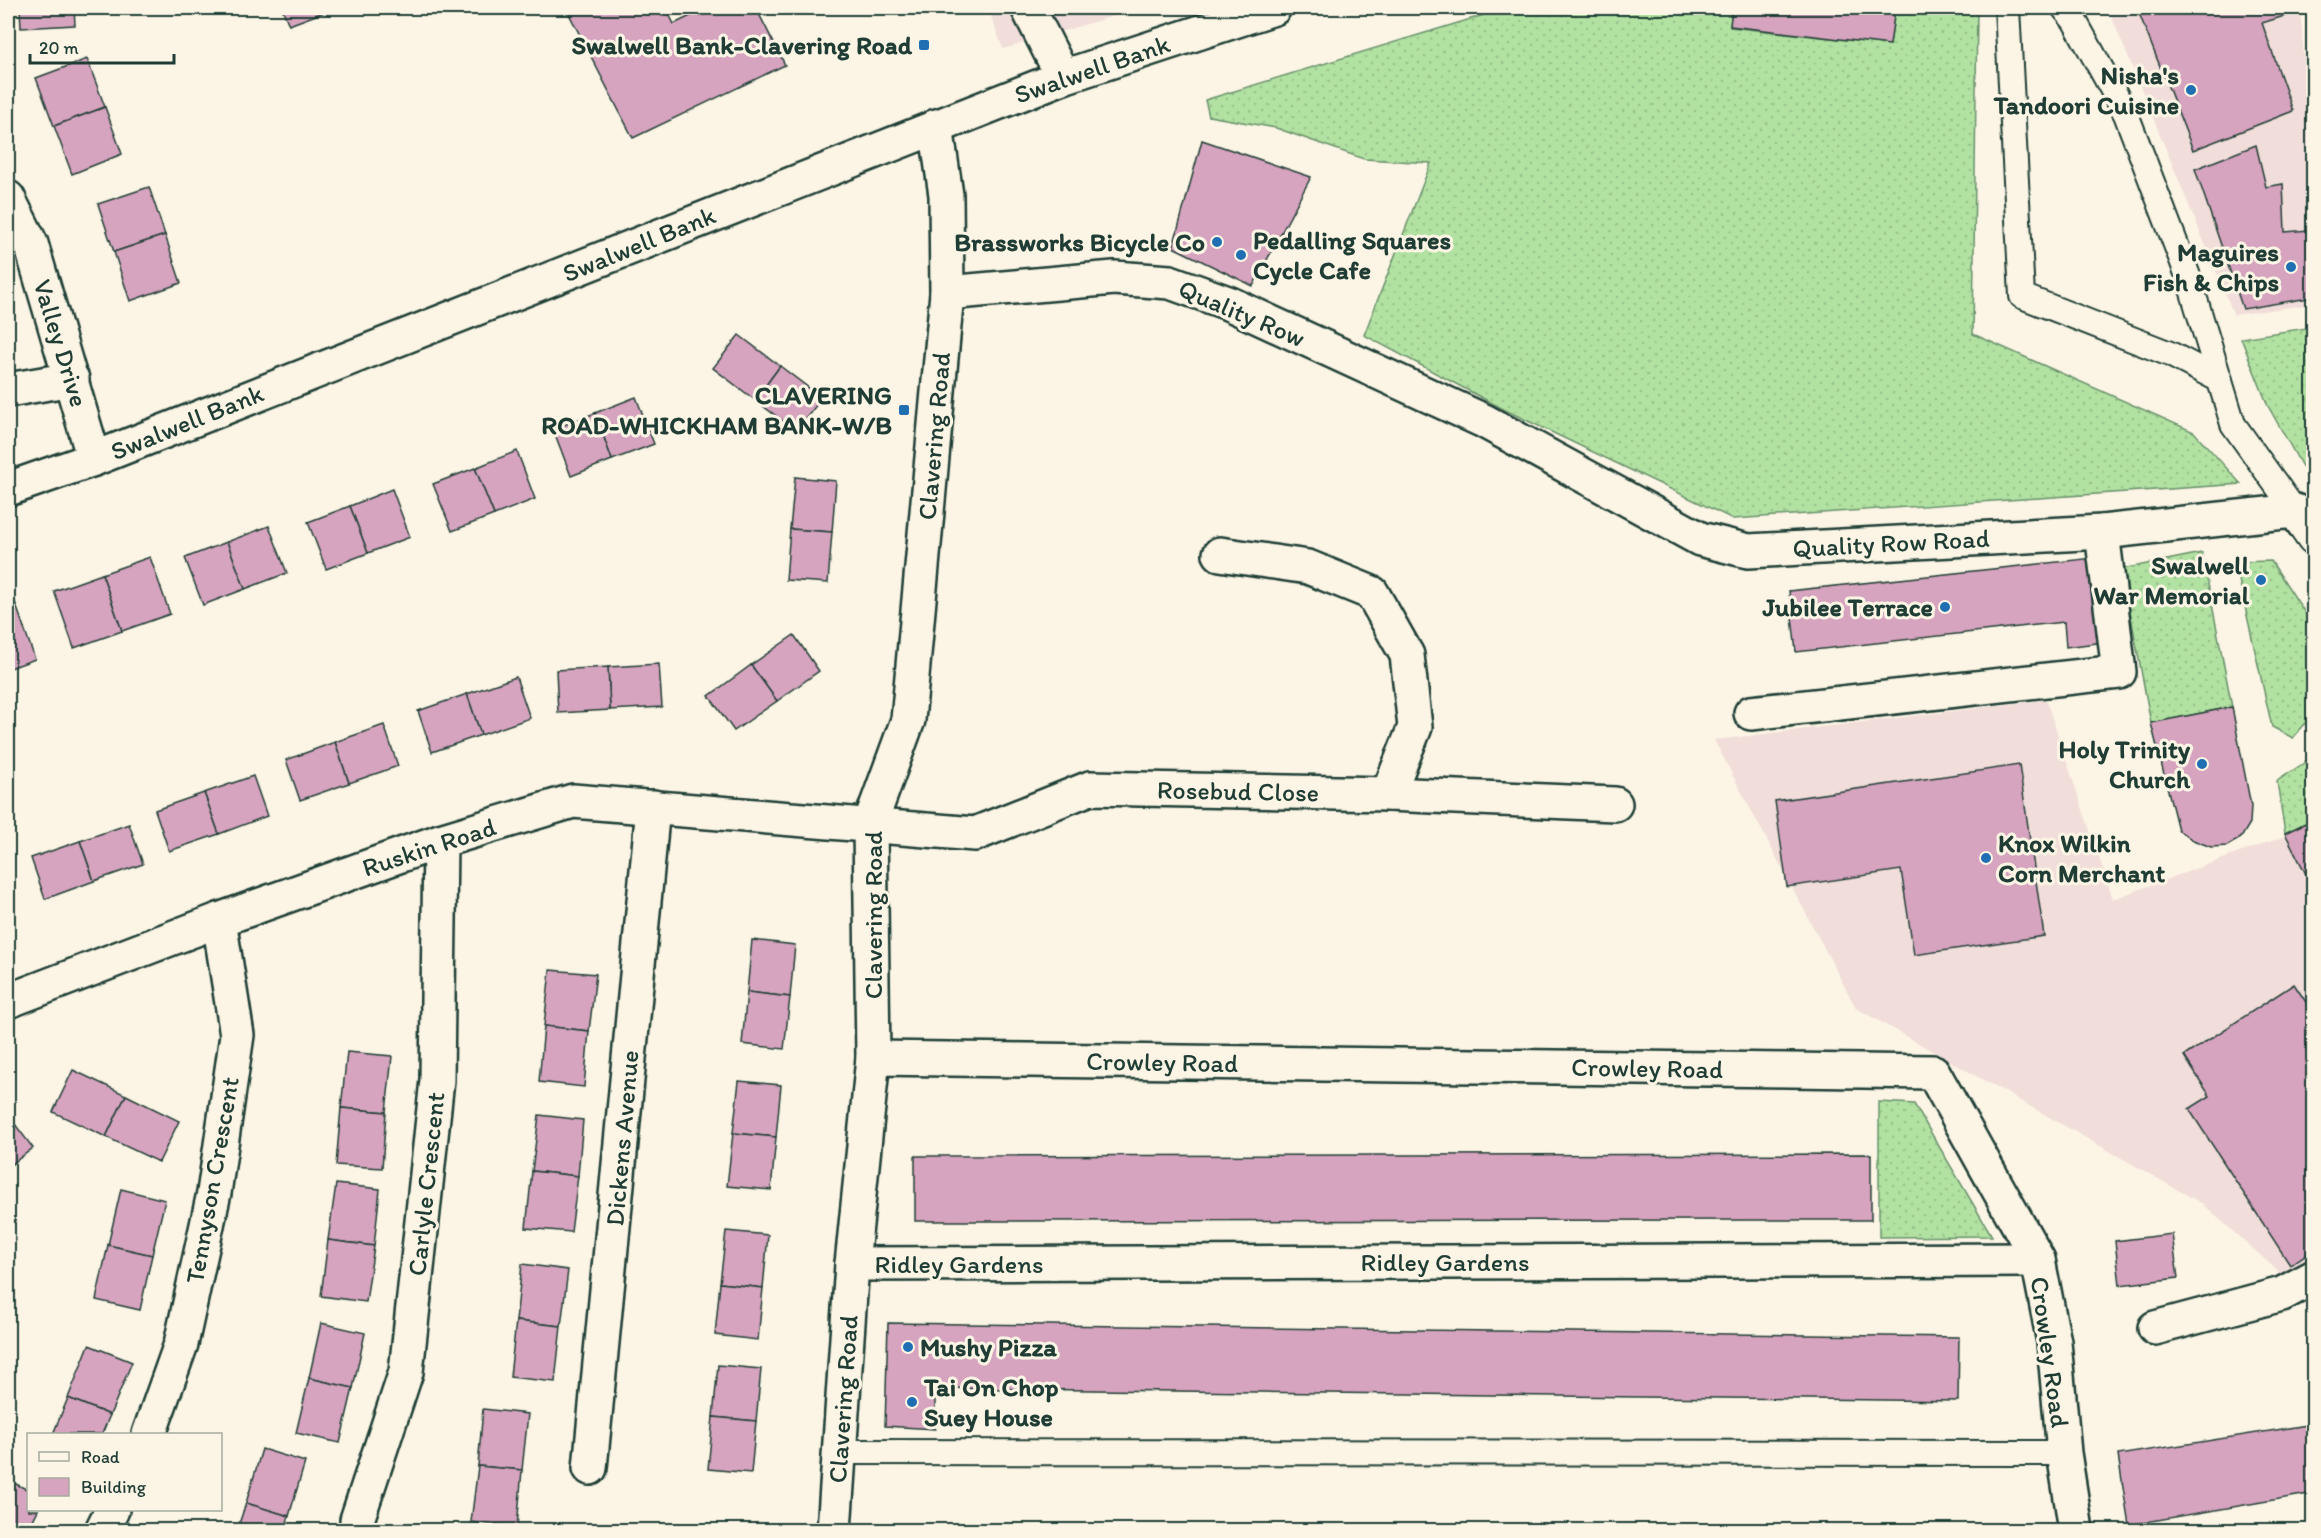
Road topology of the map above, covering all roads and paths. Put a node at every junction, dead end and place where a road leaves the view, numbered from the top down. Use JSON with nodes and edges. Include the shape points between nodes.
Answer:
{"nodes":[{"id":1,"x":1028,"y":8,"type":"edge"},
{"id":2,"x":1274,"y":8,"type":"edge"},
{"id":3,"x":2007,"y":8,"type":"edge"},
{"id":4,"x":2064,"y":8,"type":"edge"},
{"id":5,"x":1063,"y":77,"type":"junction"},
{"id":6,"x":936,"y":126,"type":"junction"},
{"id":7,"x":8,"y":198,"type":"edge"},
{"id":8,"x":947,"y":293,"type":"junction"},
{"id":9,"x":72,"y":379,"type":"junction"},
{"id":10,"x":2220,"y":380,"type":"junction"},
{"id":11,"x":8,"y":390,"type":"edge"},
{"id":12,"x":1484,"y":421,"type":"joint"},
{"id":13,"x":94,"y":459,"type":"junction"},
{"id":14,"x":8,"y":489,"type":"edge"},
{"id":15,"x":2295,"y":511,"type":"junction"},
{"id":16,"x":2102,"y":532,"type":"junction"},
{"id":17,"x":2313,"y":538,"type":"edge"},
{"id":18,"x":1220,"y":554,"type":"dead end"},
{"id":19,"x":1751,"y":713,"type":"dead end"},
{"id":20,"x":1388,"y":794,"type":"junction"},
{"id":21,"x":1615,"y":804,"type":"dead end"},
{"id":22,"x":653,"y":807,"type":"junction"},
{"id":23,"x":870,"y":824,"type":"junction"},
{"id":24,"x":440,"y":841,"type":"junction"},
{"id":25,"x":219,"y":920,"type":"junction"},
{"id":26,"x":8,"y":1001,"type":"edge"},
{"id":27,"x":873,"y":1058,"type":"junction"},
{"id":28,"x":2038,"y":1260,"type":"junction"},
{"id":29,"x":852,"y":1264,"type":"junction"},
{"id":30,"x":2313,"y":1277,"type":"edge"},
{"id":31,"x":2155,"y":1328,"type":"dead end"},
{"id":32,"x":149,"y":1433,"type":"edge"},
{"id":33,"x":839,"y":1452,"type":"junction"},
{"id":34,"x":2064,"y":1453,"type":"junction"},
{"id":35,"x":590,"y":1468,"type":"dead end"},
{"id":36,"x":111,"y":1511,"type":"edge"},
{"id":37,"x":357,"y":1520,"type":"dead end"},
{"id":38,"x":102,"y":1530,"type":"edge"},
{"id":39,"x":834,"y":1530,"type":"edge"},
{"id":40,"x":2076,"y":1530,"type":"edge"}],
"edges":[{"from":1,"to":5,"type":"street"},
{"from":2,"to":5,"type":"street","name":"Swalwell Bank"},
{"from":3,"to":10,"type":"lane","via":[[2022,296],[2170,354]]},
{"from":4,"to":10,"type":"lane","via":[[2126,114],[2188,276]]},
{"from":5,"to":6,"type":"street","name":"Swalwell Bank"},
{"from":6,"to":8,"type":"street","name":"Clavering Road","via":[[946,195]]},
{"from":6,"to":13,"type":"street","name":"Swalwell Bank"},
{"from":7,"to":9,"type":"street","name":"Valley Drive","via":[[31,244]]},
{"from":8,"to":12,"type":"street","name":"Quality Row","via":[[1114,278],[1170,282],[1228,303]]},
{"from":8,"to":23,"type":"street","name":"Clavering Road","via":[[908,720]]},
{"from":9,"to":11,"type":"street"},
{"from":9,"to":13,"type":"street","name":"Valley Drive"},
{"from":10,"to":15,"type":"lane","via":[[2233,424]]},
{"from":12,"to":16,"type":"street","name":"Quality Row Road","via":[[1700,539],[1749,551]]},
{"from":13,"to":14,"type":"street","name":"Swalwell Bank"},
{"from":15,"to":16,"type":"street","name":"Quality Row Road"},
{"from":15,"to":17,"type":"street"},
{"from":16,"to":19,"type":"street","via":[[2119,672]]},
{"from":18,"to":20,"type":"street","via":[[1308,567],[1372,593],[1407,655],[1414,727]]},
{"from":20,"to":21,"type":"street","name":"Rosebud Close"},
{"from":20,"to":23,"type":"street","name":"Rosebud Close","via":[[1090,788],[975,834]]},
{"from":22,"to":23,"type":"street","name":"Ruskin Road"},
{"from":22,"to":24,"type":"street","name":"Ruskin Road","via":[[573,801]]},
{"from":22,"to":35,"type":"street","name":"Dickens Avenue"},
{"from":23,"to":27,"type":"street","name":"Clavering Road"},
{"from":24,"to":25,"type":"street","name":"Ruskin Road"},
{"from":24,"to":37,"type":"street","name":"Carlyle Crescent","via":[[437,1080],[406,1372]]},
{"from":25,"to":26,"type":"street","name":"Ruskin Road"},
{"from":25,"to":32,"type":"street","name":"Tennyson Crescent","via":[[237,1035],[209,1216],[181,1344]]},
{"from":27,"to":28,"type":"street","name":"Crowley Road","via":[[1933,1072]]},
{"from":27,"to":29,"type":"street","name":"Clavering Road"},
{"from":28,"to":29,"type":"street","name":"Ridley Gardens"},
{"from":28,"to":34,"type":"street","name":"Crowley Road","via":[[2054,1342]]},
{"from":29,"to":33,"type":"street","name":"Clavering Road"},
{"from":30,"to":31,"type":"street","via":[[2282,1294]]},
{"from":33,"to":34,"type":"lane"},
{"from":33,"to":39,"type":"street","name":"Clavering Road"},
{"from":34,"to":40,"type":"street","name":"Crowley Road"},
{"from":36,"to":38,"type":"street"}]}
